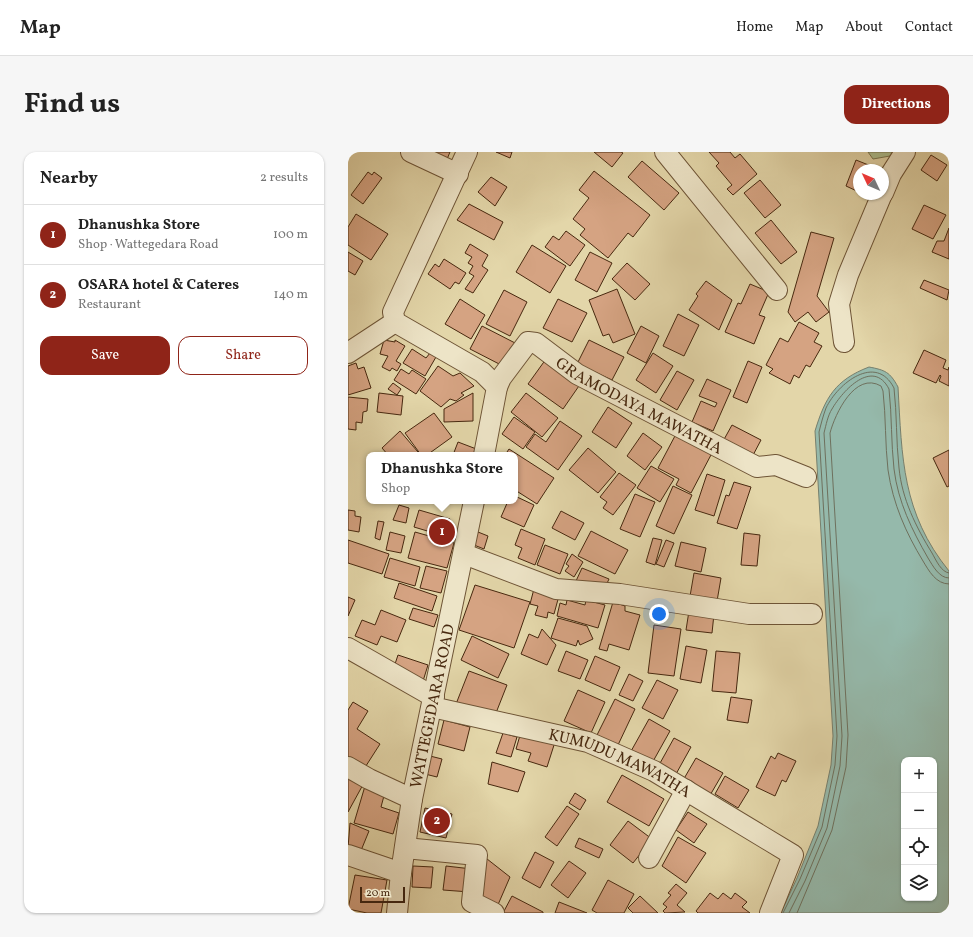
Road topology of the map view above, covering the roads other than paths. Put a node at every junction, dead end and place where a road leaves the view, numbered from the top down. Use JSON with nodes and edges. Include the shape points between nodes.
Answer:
{"nodes":[{"id":1,"x":411,"y":152,"type":"edge"},
{"id":2,"x":467,"y":152,"type":"edge"},
{"id":3,"x":665,"y":152,"type":"edge"},
{"id":4,"x":905,"y":152,"type":"edge"},
{"id":5,"x":458,"y":174,"type":"junction"},
{"id":6,"x":889,"y":179,"type":"edge"},
{"id":7,"x":880,"y":200,"type":"edge"},
{"id":8,"x":777,"y":290,"type":"dead end"},
{"id":9,"x":395,"y":322,"type":"junction"},
{"id":10,"x":844,"y":342,"type":"dead end"},
{"id":11,"x":348,"y":354,"type":"edge"},
{"id":12,"x":497,"y":387,"type":"junction"},
{"id":13,"x":485,"y":452,"type":"edge"},
{"id":14,"x":806,"y":477,"type":"dead end"},
{"id":15,"x":473,"y":504,"type":"edge"},
{"id":16,"x":464,"y":554,"type":"junction"},
{"id":17,"x":812,"y":614,"type":"dead end"},
{"id":18,"x":348,"y":648,"type":"edge"},
{"id":19,"x":433,"y":702,"type":"junction"},
{"id":20,"x":348,"y":767,"type":"edge"},
{"id":21,"x":686,"y":790,"type":"junction"},
{"id":22,"x":412,"y":800,"type":"junction"},
{"id":23,"x":405,"y":848,"type":"junction"},
{"id":24,"x":348,"y":855,"type":"edge"},
{"id":25,"x":649,"y":858,"type":"dead end"},
{"id":26,"x":401,"y":873,"type":"junction"},
{"id":27,"x":397,"y":913,"type":"edge"},
{"id":28,"x":494,"y":913,"type":"edge"},
{"id":29,"x":770,"y":913,"type":"edge"}],
"edges":[{"from":1,"to":5,"type":"street"},
{"from":2,"to":5,"type":"street"},
{"from":3,"to":8,"type":"street"},
{"from":4,"to":6,"type":"street"},
{"from":5,"to":9,"type":"street","via":[[393,312]]},
{"from":7,"to":10,"type":"street","via":[[848,275],[839,304]]},
{"from":9,"to":11,"type":"street"},
{"from":9,"to":12,"type":"street","via":[[482,372]]},
{"from":12,"to":13,"type":"street"},
{"from":12,"to":14,"type":"street","name":"GRAMODAYA MAWATHA","via":[[528,342],[536,343],[577,374],[757,467],[776,465]]},
{"from":15,"to":16,"type":"street","name":"WATTEGEDARA ROAD"},
{"from":16,"to":17,"type":"street","via":[[556,589],[620,594],[749,614]]},
{"from":16,"to":19,"type":"street","name":"WATTEGEDARA ROAD"},
{"from":18,"to":19,"type":"street","name":"KUMUDU MAWATHA"},
{"from":19,"to":21,"type":"street","name":"KUMUDU MAWATHA","via":[[588,742],[654,771]]},
{"from":19,"to":22,"type":"street","name":"WATTEGEDARA ROAD"},
{"from":20,"to":22,"type":"street"},
{"from":21,"to":25,"type":"street"},
{"from":21,"to":29,"type":"street","name":"KUMUDU MAWATHA","via":[[793,855]]},
{"from":22,"to":23,"type":"street","name":"WATTEGEDARA ROAD"},
{"from":23,"to":26,"type":"street","name":"WATTEGEDARA ROAD"},
{"from":23,"to":28,"type":"street","via":[[477,855],[472,902]]},
{"from":24,"to":26,"type":"street"},
{"from":26,"to":27,"type":"street","name":"WATTEGEDARA ROAD"}]}
